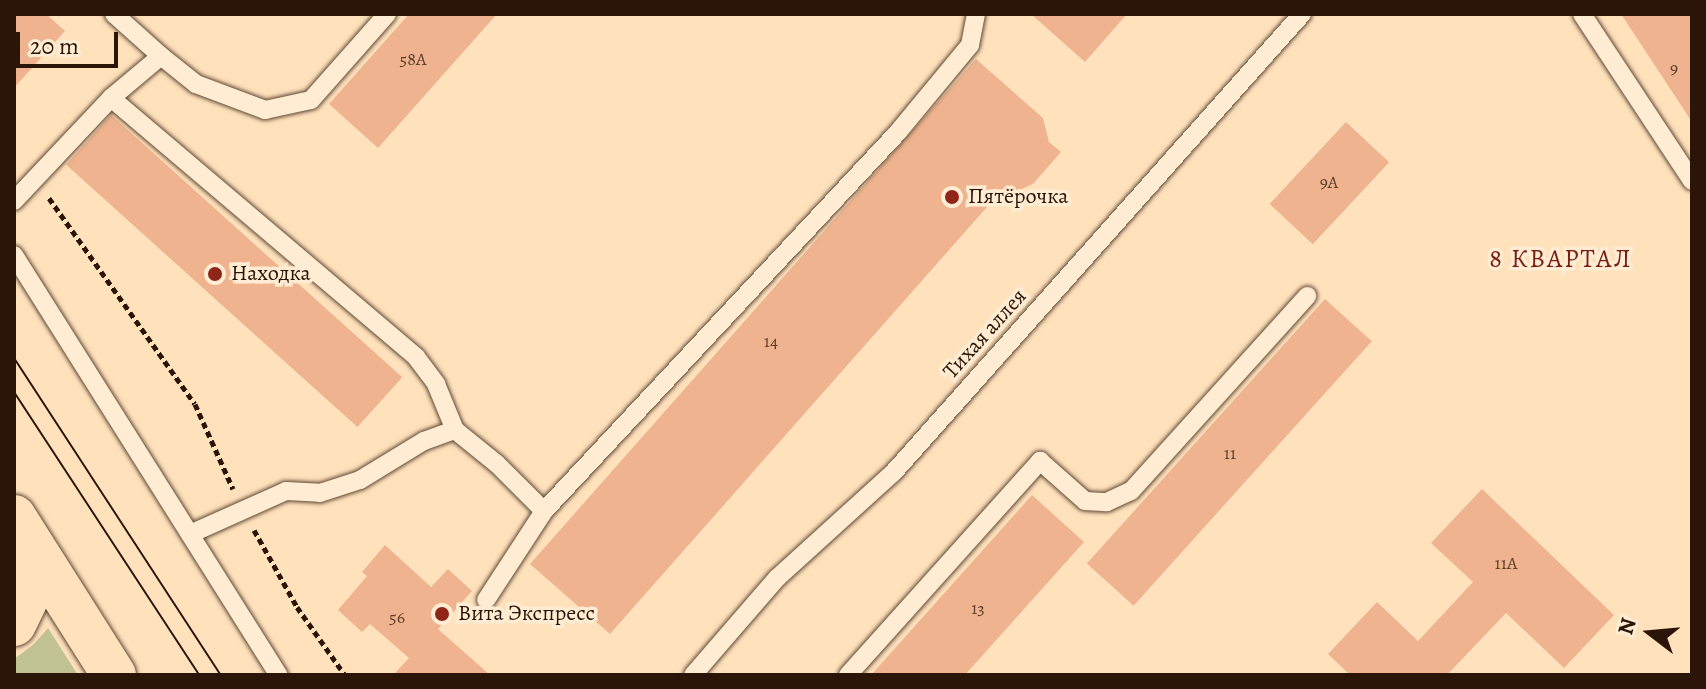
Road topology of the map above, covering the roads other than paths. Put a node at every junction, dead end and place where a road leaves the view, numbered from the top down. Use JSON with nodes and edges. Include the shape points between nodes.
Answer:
{"nodes":[{"id":1,"x":114,"y":14,"type":"edge"},
{"id":2,"x":387,"y":14,"type":"edge"},
{"id":3,"x":976,"y":14,"type":"edge"},
{"id":4,"x":1302,"y":14,"type":"edge"},
{"id":5,"x":1582,"y":14,"type":"edge"},
{"id":6,"x":161,"y":56,"type":"junction"},
{"id":7,"x":111,"y":98,"type":"junction"},
{"id":8,"x":1692,"y":181,"type":"edge"},
{"id":9,"x":14,"y":201,"type":"edge"},
{"id":10,"x":14,"y":255,"type":"edge"},
{"id":11,"x":1307,"y":296,"type":"dead end"},
{"id":12,"x":455,"y":430,"type":"junction"},
{"id":13,"x":544,"y":511,"type":"junction"},
{"id":14,"x":16,"y":519,"type":"edge"},
{"id":15,"x":190,"y":534,"type":"junction"},
{"id":16,"x":486,"y":600,"type":"dead end"},
{"id":17,"x":14,"y":624,"type":"edge"},
{"id":18,"x":114,"y":675,"type":"edge"},
{"id":19,"x":279,"y":675,"type":"edge"},
{"id":20,"x":693,"y":675,"type":"edge"},
{"id":21,"x":848,"y":675,"type":"edge"}],
"edges":[{"from":1,"to":6,"type":"lane"},
{"from":2,"to":6,"type":"lane","via":[[311,100],[265,110],[196,84]]},
{"from":3,"to":13,"type":"lane","via":[[970,45],[898,132]]},
{"from":4,"to":20,"type":"lane","name":"Тихая аллея","via":[[893,473],[777,578]]},
{"from":5,"to":8,"type":"lane"},
{"from":6,"to":7,"type":"lane"},
{"from":7,"to":9,"type":"lane"},
{"from":7,"to":12,"type":"lane","via":[[416,357],[436,384]]},
{"from":10,"to":15,"type":"lane"},
{"from":11,"to":21,"type":"lane","via":[[1131,491],[1107,502],[1085,501],[1040,461]]},
{"from":12,"to":13,"type":"lane"},
{"from":12,"to":15,"type":"lane","via":[[424,441],[360,480],[320,493],[286,491]]},
{"from":13,"to":16,"type":"lane"},
{"from":14,"to":17,"type":"main road","via":[[29,579]]},
{"from":14,"to":18,"type":"main road"},
{"from":15,"to":19,"type":"lane"}]}
